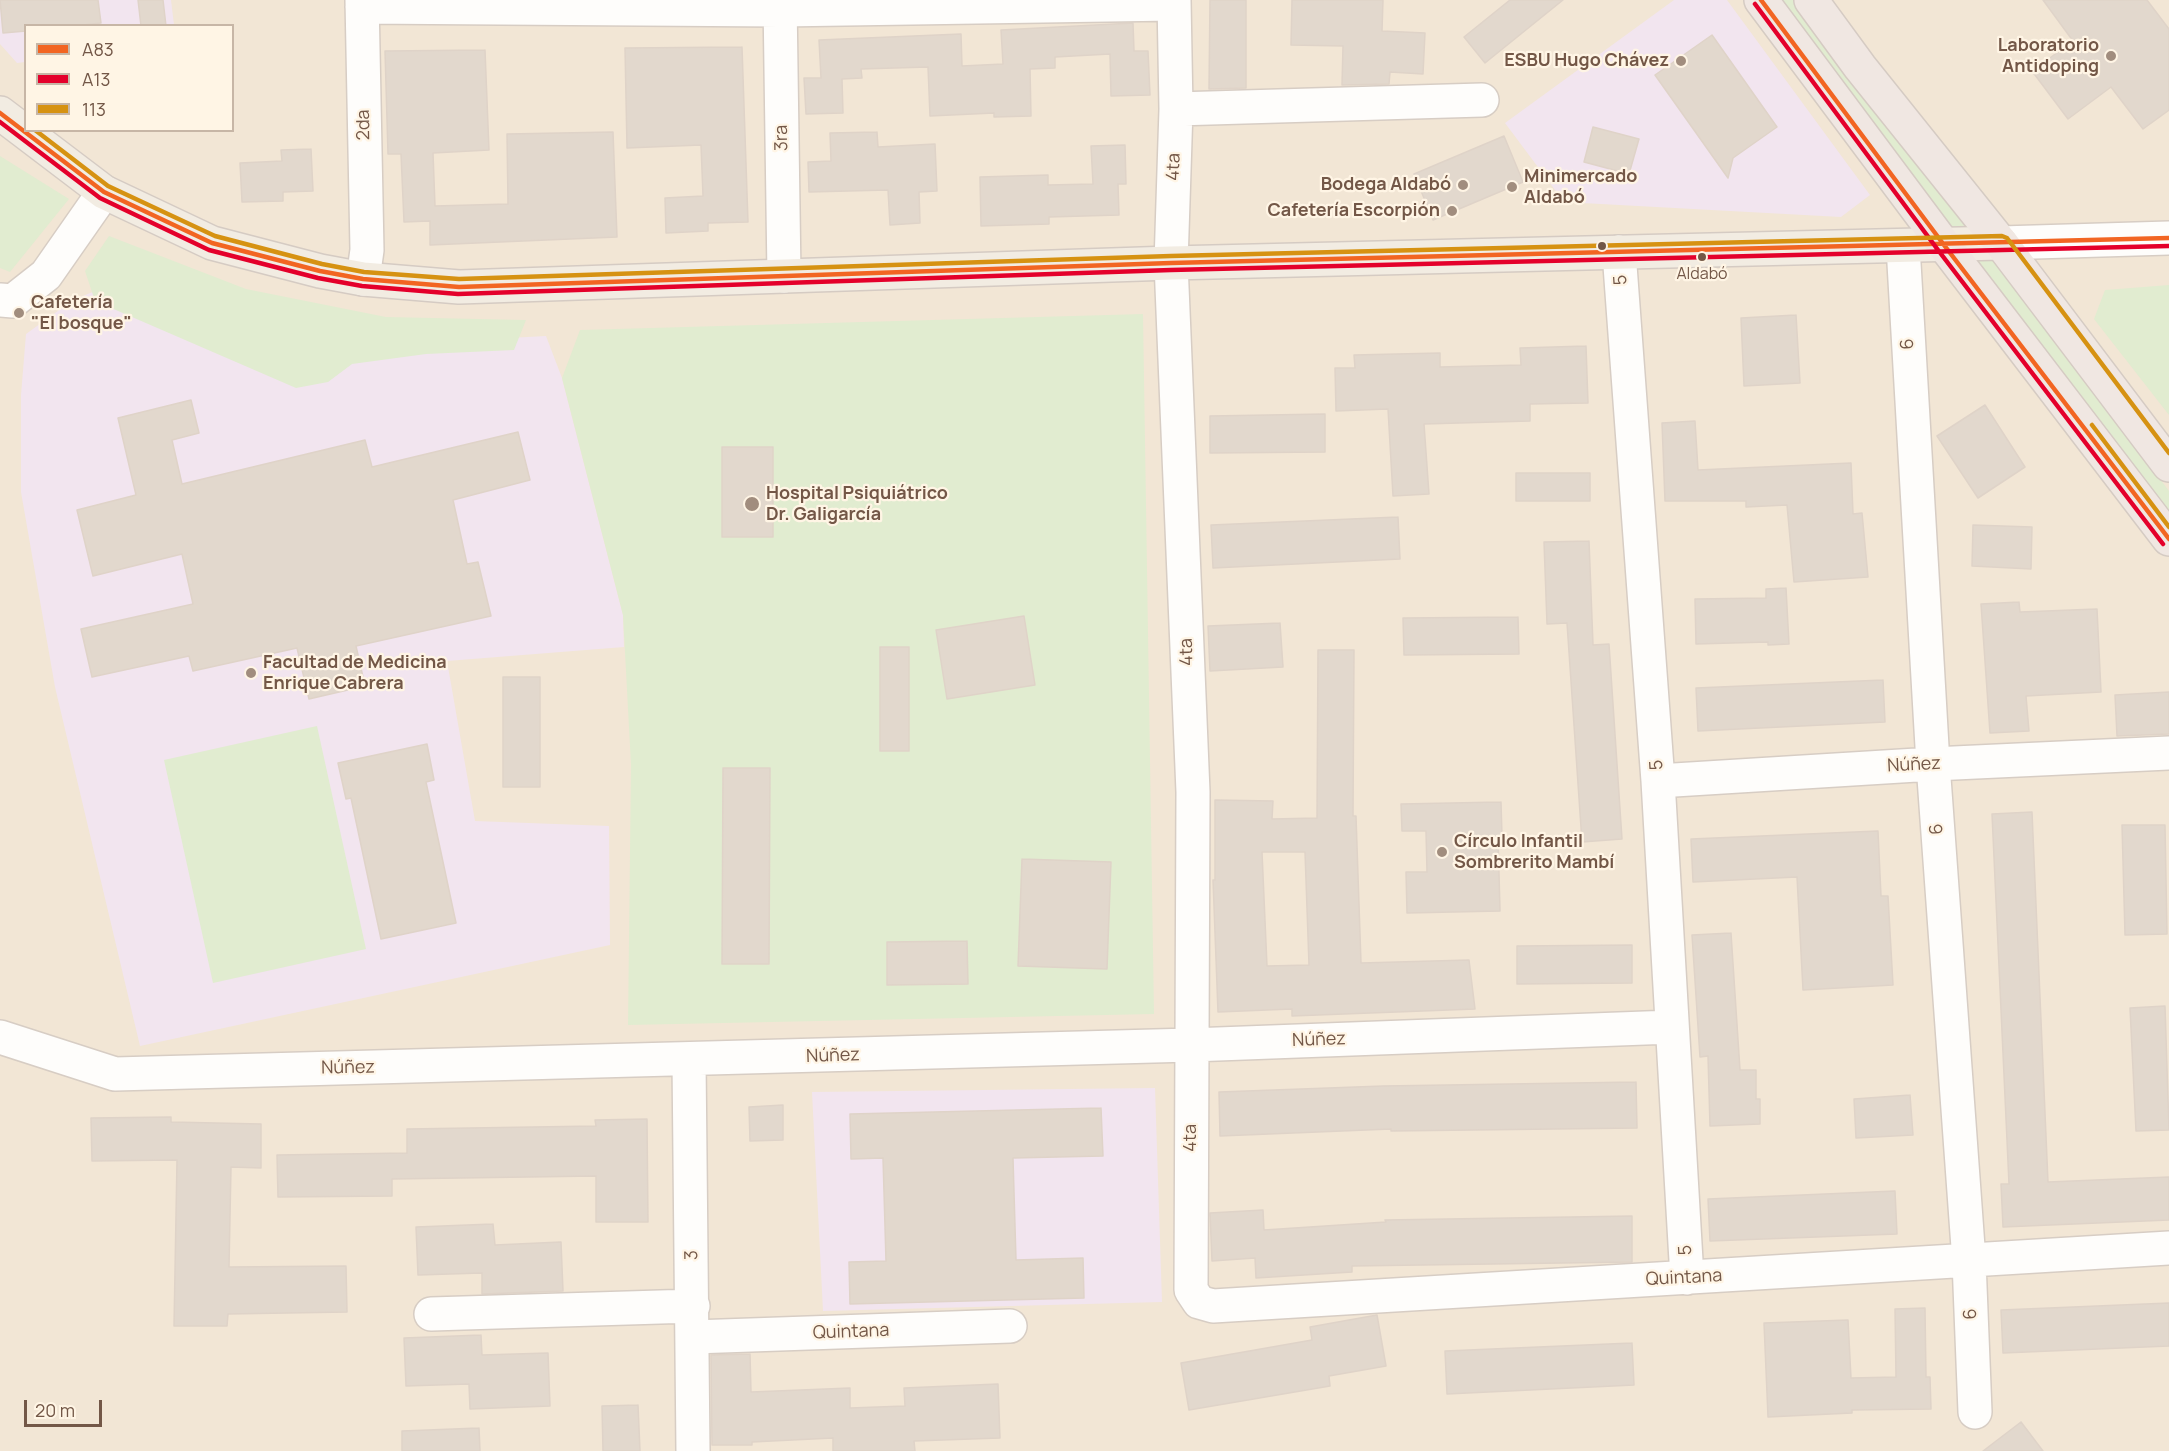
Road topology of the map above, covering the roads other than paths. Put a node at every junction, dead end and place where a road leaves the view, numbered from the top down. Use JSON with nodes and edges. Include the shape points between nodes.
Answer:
{"nodes":[{"id":1,"x":1761,"y":0,"type":"edge"},
{"id":2,"x":1811,"y":0,"type":"edge"},
{"id":3,"x":1174,"y":2,"type":"edge"},
{"id":4,"x":362,"y":4,"type":"edge"},
{"id":5,"x":780,"y":5,"type":"edge"},
{"id":6,"x":1482,"y":100,"type":"dead end"},
{"id":7,"x":1176,"y":109,"type":"junction"},
{"id":8,"x":0,"y":113,"type":"edge"},
{"id":9,"x":24,"y":131,"type":"edge"},
{"id":10,"x":25,"y":132,"type":"edge"},
{"id":11,"x":104,"y":192,"type":"junction"},
{"id":12,"x":2169,"y":238,"type":"edge"},
{"id":13,"x":2001,"y":243,"type":"junction"},
{"id":14,"x":1944,"y":245,"type":"junction"},
{"id":15,"x":1903,"y":246,"type":"junction"},
{"id":16,"x":1619,"y":252,"type":"junction"},
{"id":17,"x":1171,"y":263,"type":"junction"},
{"id":18,"x":365,"y":264,"type":"junction"},
{"id":19,"x":784,"y":276,"type":"junction"},
{"id":20,"x":0,"y":300,"type":"edge"},
{"id":21,"x":2169,"y":465,"type":"edge"},
{"id":22,"x":2169,"y":539,"type":"edge"},
{"id":23,"x":2169,"y":753,"type":"edge"},
{"id":24,"x":1933,"y":764,"type":"junction"},
{"id":25,"x":1658,"y":781,"type":"junction"},
{"id":26,"x":1672,"y":1027,"type":"junction"},
{"id":27,"x":0,"y":1037,"type":"edge"},
{"id":28,"x":1191,"y":1045,"type":"junction"},
{"id":29,"x":689,"y":1060,"type":"junction"},
{"id":30,"x":2169,"y":1248,"type":"edge"},
{"id":31,"x":1969,"y":1261,"type":"junction"},
{"id":32,"x":1687,"y":1278,"type":"junction"},
{"id":33,"x":1199,"y":1302,"type":"joint"},
{"id":34,"x":431,"y":1314,"type":"dead end"},
{"id":35,"x":693,"y":1322,"type":"junction"},
{"id":36,"x":1010,"y":1326,"type":"dead end"},
{"id":37,"x":1975,"y":1412,"type":"dead end"},
{"id":38,"x":693,"y":1451,"type":"edge"}],
"edges":[{"from":1,"to":14,"type":"highway"},
{"from":2,"to":13,"type":"highway"},
{"from":3,"to":5,"type":"street"},
{"from":3,"to":7,"type":"street","name":"4ta"},
{"from":4,"to":5,"type":"street"},
{"from":4,"to":18,"type":"street","name":"2da"},
{"from":5,"to":19,"type":"street","name":"3ra"},
{"from":6,"to":7,"type":"street"},
{"from":7,"to":17,"type":"street","name":"4ta"},
{"from":8,"to":9,"type":"main road"},
{"from":10,"to":11,"type":"main road"},
{"from":11,"to":18,"type":"main road","via":[[212,243],[320,271]]},
{"from":11,"to":20,"type":"street","via":[[46,275],[13,301]]},
{"from":12,"to":13,"type":"street"},
{"from":13,"to":14,"type":"main road"},
{"from":13,"to":21,"type":"highway"},
{"from":14,"to":15,"type":"main road"},
{"from":14,"to":22,"type":"highway"},
{"from":15,"to":16,"type":"main road"},
{"from":15,"to":24,"type":"street","name":"6"},
{"from":16,"to":17,"type":"main road"},
{"from":16,"to":25,"type":"street","name":"5"},
{"from":17,"to":19,"type":"main road"},
{"from":17,"to":28,"type":"street","name":"4ta","via":[[1193,792]]},
{"from":18,"to":19,"type":"main road","via":[[459,287]]},
{"from":23,"to":24,"type":"street","name":"Núñez"},
{"from":24,"to":25,"type":"street","name":"Núñez"},
{"from":24,"to":31,"type":"street","name":"6"},
{"from":25,"to":26,"type":"street","name":"5"},
{"from":26,"to":28,"type":"street","name":"Núñez"},
{"from":26,"to":32,"type":"street","name":"5"},
{"from":27,"to":29,"type":"street","name":"Núñez","via":[[115,1074]]},
{"from":28,"to":29,"type":"street","name":"Núñez"},
{"from":28,"to":33,"type":"street","name":"4ta","via":[[1191,1290]]},
{"from":29,"to":35,"type":"street","name":"3"},
{"from":30,"to":31,"type":"street","name":"Quintana"},
{"from":31,"to":32,"type":"street","name":"Quintana"},
{"from":31,"to":37,"type":"street","name":"6"},
{"from":32,"to":33,"type":"street","name":"Quintana","via":[[1213,1306]]},
{"from":34,"to":35,"type":"street","name":"Quintana"},
{"from":35,"to":36,"type":"street","name":"Quintana"},
{"from":35,"to":38,"type":"street","name":"3"}]}
